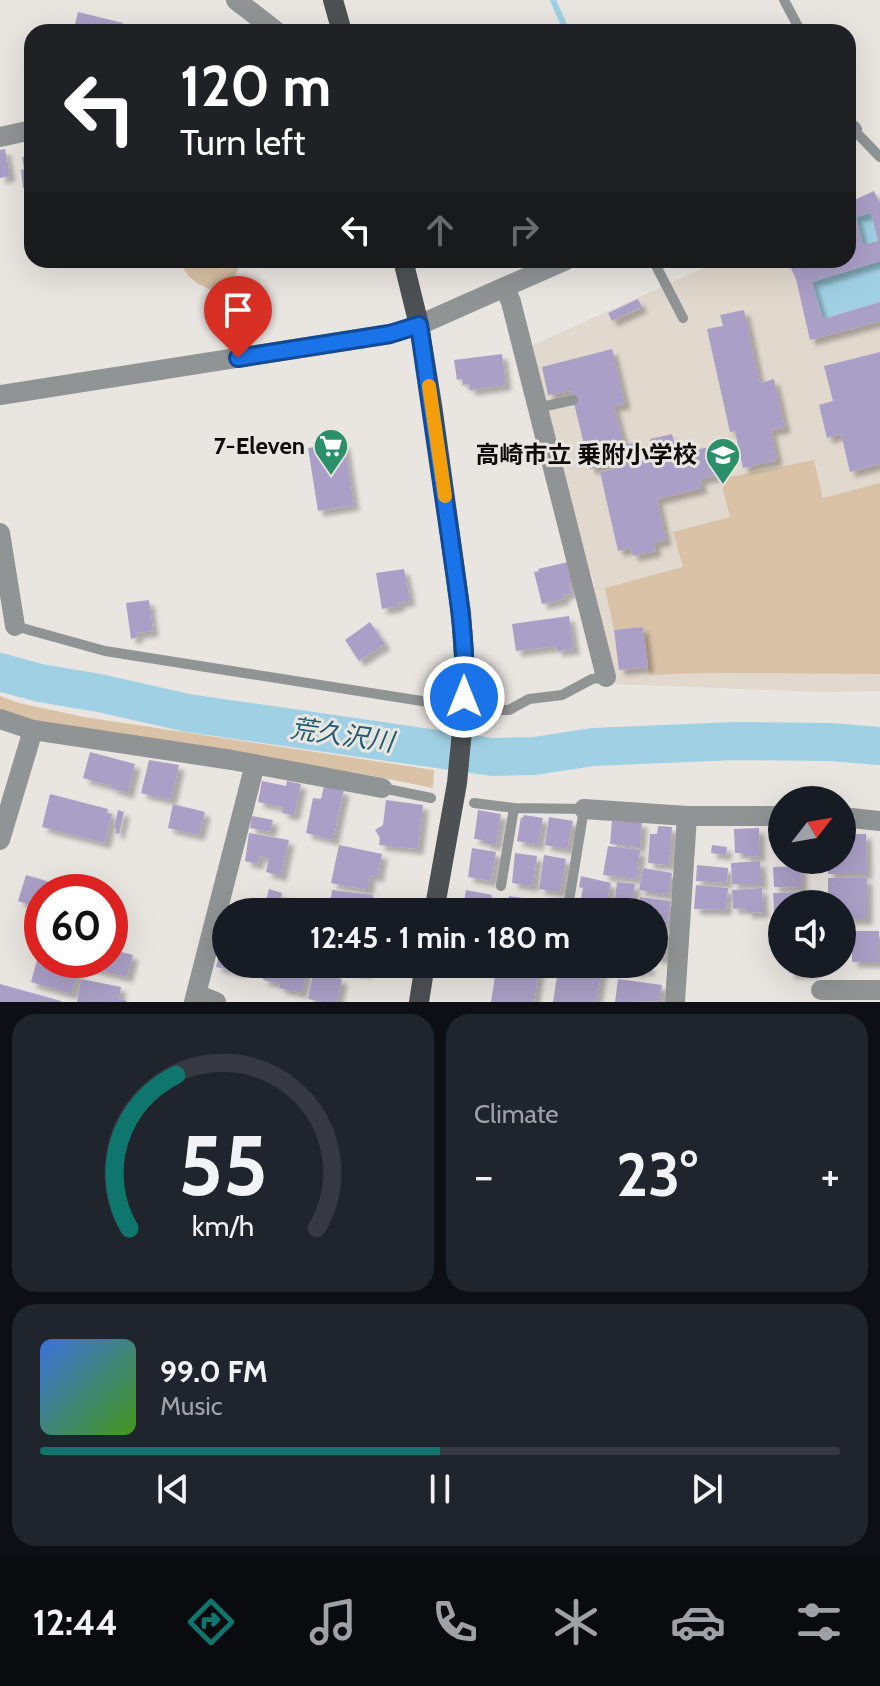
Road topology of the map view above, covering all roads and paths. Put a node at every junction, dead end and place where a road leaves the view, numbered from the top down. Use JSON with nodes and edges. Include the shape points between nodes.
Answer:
{"nodes":[{"id":1,"x":236,"y":0,"type":"edge"},
{"id":2,"x":333,"y":0,"type":"edge"},
{"id":3,"x":784,"y":0,"type":"edge"},
{"id":4,"x":267,"y":24,"type":"edge"},
{"id":5,"x":340,"y":24,"type":"edge"},
{"id":6,"x":797,"y":24,"type":"edge"},
{"id":7,"x":24,"y":132,"type":"edge"},
{"id":8,"x":856,"y":134,"type":"edge"},
{"id":9,"x":0,"y":137,"type":"edge"},
{"id":10,"x":880,"y":157,"type":"edge"},
{"id":11,"x":405,"y":268,"type":"edge"},
{"id":12,"x":549,"y":268,"type":"edge"},
{"id":13,"x":657,"y":268,"type":"edge"},
{"id":14,"x":505,"y":288,"type":"junction"},
{"id":15,"x":683,"y":318,"type":"dead end"},
{"id":16,"x":419,"y":325,"type":"junction"},
{"id":17,"x":0,"y":395,"type":"edge"},
{"id":18,"x":573,"y":400,"type":"dead end"},
{"id":19,"x":537,"y":408,"type":"junction"},
{"id":20,"x":0,"y":533,"type":"edge"},
{"id":21,"x":15,"y":626,"type":"joint"},
{"id":22,"x":606,"y":677,"type":"joint"},
{"id":23,"x":447,"y":705,"type":"dead end"},
{"id":24,"x":482,"y":710,"type":"dead end"},
{"id":25,"x":0,"y":719,"type":"edge"},
{"id":26,"x":33,"y":730,"type":"junction"},
{"id":27,"x":255,"y":764,"type":"junction"},
{"id":28,"x":382,"y":788,"type":"joint"},
{"id":29,"x":431,"y":798,"type":"dead end"},
{"id":30,"x":474,"y":803,"type":"dead end"},
{"id":31,"x":514,"y":808,"type":"junction"},
{"id":32,"x":584,"y":809,"type":"junction"},
{"id":33,"x":687,"y":816,"type":"junction"},
{"id":34,"x":768,"y":816,"type":"edge"},
{"id":35,"x":856,"y":818,"type":"edge"},
{"id":36,"x":880,"y":821,"type":"edge"},
{"id":37,"x":0,"y":840,"type":"edge"},
{"id":38,"x":501,"y":886,"type":"dead end"},
{"id":39,"x":436,"y":898,"type":"edge"},
{"id":40,"x":569,"y":898,"type":"edge"},
{"id":41,"x":423,"y":978,"type":"edge"},
{"id":42,"x":821,"y":990,"type":"dead end"},
{"id":43,"x":880,"y":990,"type":"edge"},
{"id":44,"x":195,"y":998,"type":"edge"},
{"id":45,"x":216,"y":1002,"type":"edge"},
{"id":46,"x":419,"y":1002,"type":"edge"},
{"id":47,"x":675,"y":1002,"type":"edge"}],
"edges":[{"from":1,"to":4,"type":"street"},
{"from":2,"to":5,"type":"main road"},
{"from":3,"to":6,"type":"lane"},
{"from":7,"to":9,"type":"street"},
{"from":8,"to":10,"type":"lane"},
{"from":11,"to":16,"type":"main road"},
{"from":12,"to":14,"type":"street"},
{"from":13,"to":15,"type":"lane"},
{"from":14,"to":16,"type":"street"},
{"from":14,"to":19,"type":"street"},
{"from":16,"to":17,"type":"street","via":[[313,347]]},
{"from":16,"to":39,"type":"main road","via":[[465,672],[457,783]]},
{"from":18,"to":19,"type":"lane"},
{"from":19,"to":22,"type":"street"},
{"from":20,"to":21,"type":"street"},
{"from":21,"to":23,"type":"lane","via":[[105,651]]},
{"from":22,"to":24,"type":"lane","via":[[509,710]]},
{"from":25,"to":26,"type":"street"},
{"from":26,"to":27,"type":"street"},
{"from":26,"to":37,"type":"street"},
{"from":27,"to":28,"type":"street"},
{"from":27,"to":44,"type":"street"},
{"from":28,"to":29,"type":"lane"},
{"from":30,"to":31,"type":"lane"},
{"from":31,"to":32,"type":"lane"},
{"from":31,"to":38,"type":"lane"},
{"from":32,"to":33,"type":"street"},
{"from":32,"to":40,"type":"lane"},
{"from":33,"to":34,"type":"street"},
{"from":33,"to":47,"type":"street"},
{"from":35,"to":36,"type":"street"},
{"from":41,"to":46,"type":"main road"},
{"from":42,"to":43,"type":"street"},
{"from":44,"to":45,"type":"street"}]}
